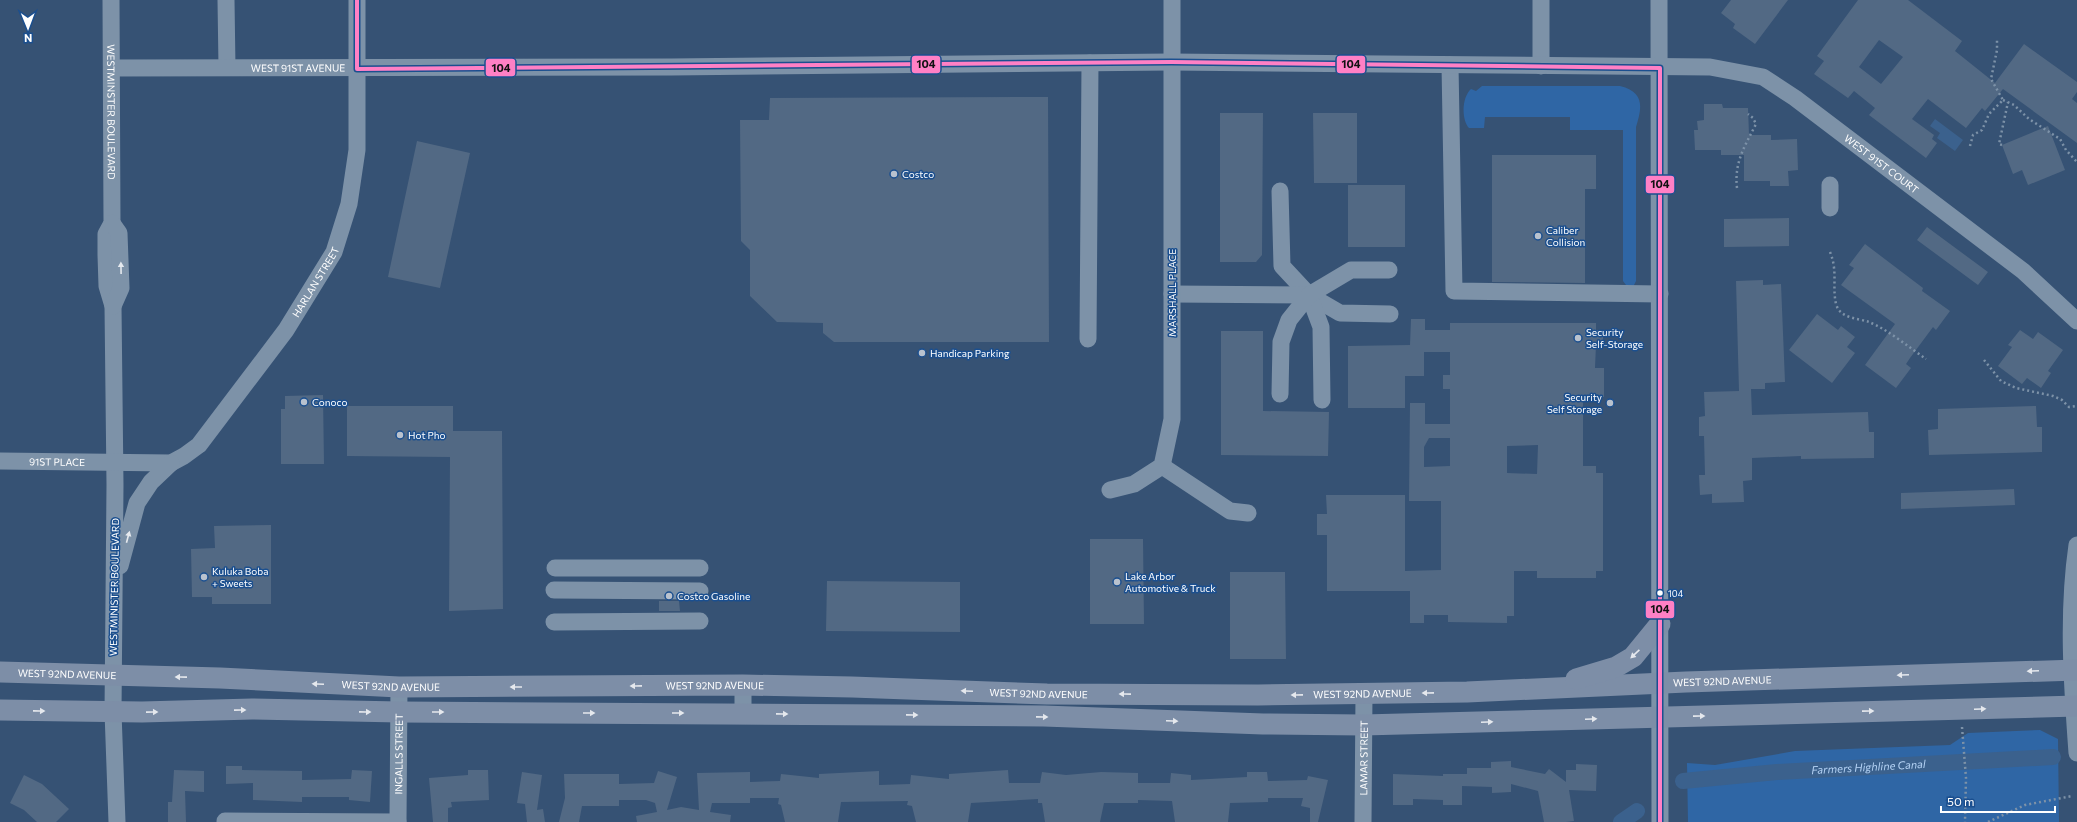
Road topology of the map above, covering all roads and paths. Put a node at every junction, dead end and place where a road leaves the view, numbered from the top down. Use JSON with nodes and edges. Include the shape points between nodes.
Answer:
{"nodes":[{"id":1,"x":111,"y":0,"type":"edge"},
{"id":2,"x":226,"y":0,"type":"edge"},
{"id":3,"x":357,"y":0,"type":"edge"},
{"id":4,"x":1172,"y":0,"type":"edge"},
{"id":5,"x":1541,"y":0,"type":"edge"},
{"id":6,"x":1659,"y":0,"type":"edge"},
{"id":7,"x":1997,"y":39,"type":"dead end"},
{"id":8,"x":1090,"y":62,"type":"junction"},
{"id":9,"x":1171,"y":62,"type":"junction"},
{"id":10,"x":1450,"y":65,"type":"junction"},
{"id":11,"x":1541,"y":66,"type":"junction"},
{"id":12,"x":227,"y":67,"type":"junction"},
{"id":13,"x":112,"y":68,"type":"junction"},
{"id":14,"x":1660,"y":68,"type":"junction"},
{"id":15,"x":357,"y":69,"type":"junction"},
{"id":16,"x":2003,"y":100,"type":"junction"},
{"id":17,"x":2008,"y":102,"type":"junction"},
{"id":18,"x":1748,"y":114,"type":"dead end"},
{"id":19,"x":2002,"y":145,"type":"dead end"},
{"id":20,"x":1970,"y":146,"type":"dead end"},
{"id":21,"x":2077,"y":162,"type":"edge"},
{"id":22,"x":1830,"y":185,"type":"dead end"},
{"id":23,"x":1737,"y":188,"type":"dead end"},
{"id":24,"x":1280,"y":191,"type":"dead end"},
{"id":25,"x":1830,"y":208,"type":"dead end"},
{"id":26,"x":1830,"y":252,"type":"dead end"},
{"id":27,"x":1389,"y":270,"type":"dead end"},
{"id":28,"x":1172,"y":294,"type":"junction"},
{"id":29,"x":1660,"y":294,"type":"junction"},
{"id":30,"x":1309,"y":295,"type":"junction"},
{"id":31,"x":1390,"y":314,"type":"dead end"},
{"id":32,"x":2077,"y":321,"type":"edge"},
{"id":33,"x":1088,"y":339,"type":"dead end"},
{"id":34,"x":1926,"y":359,"type":"dead end"},
{"id":35,"x":1984,"y":360,"type":"dead end"},
{"id":36,"x":1280,"y":394,"type":"dead end"},
{"id":37,"x":1322,"y":400,"type":"dead end"},
{"id":38,"x":2077,"y":406,"type":"edge"},
{"id":39,"x":0,"y":461,"type":"edge"},
{"id":40,"x":114,"y":462,"type":"junction"},
{"id":41,"x":171,"y":463,"type":"junction"},
{"id":42,"x":1162,"y":466,"type":"junction"},
{"id":43,"x":1110,"y":490,"type":"dead end"},
{"id":44,"x":1248,"y":513,"type":"dead end"},
{"id":45,"x":2077,"y":545,"type":"edge"},
{"id":46,"x":114,"y":589,"type":"junction"},
{"id":47,"x":554,"y":595,"type":"junction"},
{"id":48,"x":700,"y":595,"type":"junction"},
{"id":49,"x":1660,"y":624,"type":"junction"},
{"id":50,"x":2075,"y":670,"type":"edge"},
{"id":51,"x":0,"y":672,"type":"edge"},
{"id":52,"x":113,"y":675,"type":"junction"},
{"id":53,"x":1660,"y":683,"type":"junction"},
{"id":54,"x":743,"y":685,"type":"junction"},
{"id":55,"x":399,"y":687,"type":"junction"},
{"id":56,"x":1533,"y":689,"type":"junction"},
{"id":57,"x":1364,"y":694,"type":"junction"},
{"id":58,"x":2075,"y":706,"type":"edge"},
{"id":59,"x":0,"y":710,"type":"edge"},
{"id":60,"x":113,"y":712,"type":"junction"},
{"id":61,"x":399,"y":712,"type":"junction"},
{"id":62,"x":743,"y":713,"type":"junction"},
{"id":63,"x":1660,"y":717,"type":"junction"},
{"id":64,"x":1363,"y":725,"type":"junction"},
{"id":65,"x":1962,"y":726,"type":"dead end"},
{"id":66,"x":2077,"y":753,"type":"edge"},
{"id":67,"x":2072,"y":796,"type":"dead end"},
{"id":68,"x":225,"y":821,"type":"edge"},
{"id":69,"x":117,"y":822,"type":"edge"},
{"id":70,"x":398,"y":822,"type":"edge"},
{"id":71,"x":1363,"y":822,"type":"edge"},
{"id":72,"x":1660,"y":822,"type":"edge"},
{"id":73,"x":1965,"y":822,"type":"edge"},
{"id":74,"x":1988,"y":822,"type":"edge"}],
"edges":[{"from":1,"to":13,"type":"street","name":"WESTMINSTER BOULEVARD"},
{"from":2,"to":12,"type":"street"},
{"from":3,"to":15,"type":"street","name":"HARLAN STREET"},
{"from":4,"to":9,"type":"street","name":"MARSHALL PLACE"},
{"from":5,"to":11,"type":"street"},
{"from":6,"to":14,"type":"street"},
{"from":7,"to":16,"type":"path","via":[[1991,79]]},
{"from":8,"to":9,"type":"street","name":"WEST 91ST AVENUE"},
{"from":8,"to":15,"type":"street","name":"WEST 91ST AVENUE"},
{"from":8,"to":33,"type":"street"},
{"from":9,"to":10,"type":"street","name":"WEST 91ST AVENUE"},
{"from":9,"to":28,"type":"street","name":"MARSHALL PLACE"},
{"from":10,"to":11,"type":"street","name":"WEST 91ST AVENUE"},
{"from":10,"to":29,"type":"street","via":[[1454,291]]},
{"from":11,"to":14,"type":"street","name":"WEST 91ST AVENUE"},
{"from":12,"to":13,"type":"street","name":"WEST 91ST AVENUE"},
{"from":12,"to":15,"type":"street","name":"WEST 91ST AVENUE"},
{"from":13,"to":40,"type":"street","name":"WESTMINSTER BOULEVARD","via":[[112,224],[119,233],[121,288],[113,306]]},
{"from":14,"to":29,"type":"street"},
{"from":14,"to":32,"type":"street","name":"WEST 91ST COURT","via":[[1710,67],[1762,77],[1795,98],[2023,271]]},
{"from":15,"to":41,"type":"street","name":"HARLAN STREET","via":[[357,150],[349,204],[334,252],[286,330],[199,445]]},
{"from":16,"to":17,"type":"path"},
{"from":16,"to":20,"type":"path","via":[[1990,114],[1982,130],[1973,135]]},
{"from":17,"to":19,"type":"path","via":[[1999,144]]},
{"from":17,"to":21,"type":"path","via":[[2060,139]]},
{"from":18,"to":23,"type":"path","via":[[1754,118],[1756,124],[1738,162],[1735,174]]},
{"from":22,"to":25,"type":"street"},
{"from":24,"to":30,"type":"street","via":[[1282,266]]},
{"from":26,"to":34,"type":"path","via":[[1835,264],[1836,304],[1840,312],[1870,322]]},
{"from":27,"to":30,"type":"street","via":[[1351,270]]},
{"from":28,"to":30,"type":"street"},
{"from":28,"to":42,"type":"street","name":"MARSHALL PLACE","via":[[1172,419]]},
{"from":29,"to":49,"type":"street"},
{"from":30,"to":31,"type":"street","via":[[1340,313]]},
{"from":30,"to":36,"type":"street","via":[[1289,320],[1281,342]]},
{"from":30,"to":37,"type":"street","via":[[1321,327]]},
{"from":35,"to":38,"type":"path","via":[[2001,381],[2016,388],[2053,396],[2069,407]]},
{"from":39,"to":40,"type":"street","name":"91ST PLACE"},
{"from":40,"to":41,"type":"street"},
{"from":40,"to":46,"type":"street","name":"WESTMINISTER BOULEVARD"},
{"from":46,"to":41,"type":"street","name":"HARLAN STREET","one_way":true,"via":[[137,503],[151,482]]},
{"from":42,"to":43,"type":"street","via":[[1134,484]]},
{"from":42,"to":44,"type":"street","via":[[1230,511]]},
{"from":45,"to":50,"type":"street","via":[[2073,575],[2071,638]]},
{"from":46,"to":52,"type":"street","name":"WESTMINISTER BOULEVARD"},
{"from":47,"to":48,"type":"street"},
{"from":47,"to":48,"type":"street"},
{"from":47,"to":48,"type":"street"},
{"from":49,"to":53,"type":"street"},
{"from":49,"to":56,"type":"main road","one_way":true,"via":[[1638,653],[1616,667]]},
{"from":50,"to":53,"type":"main road","name":"WEST 92ND AVENUE","one_way":true},
{"from":50,"to":58,"type":"street"},
{"from":51,"to":52,"type":"main road","name":"WEST 92ND AVENUE"},
{"from":55,"to":52,"type":"main road","name":"WEST 92ND AVENUE","one_way":true},
{"from":52,"to":60,"type":"street","name":"WESTMINISTER BOULEVARD"},
{"from":53,"to":56,"type":"main road","name":"WEST 92ND AVENUE"},
{"from":53,"to":63,"type":"street"},
{"from":54,"to":55,"type":"main road","name":"WEST 92ND AVENUE","one_way":true},
{"from":57,"to":54,"type":"main road","name":"WEST 92ND AVENUE","one_way":true,"via":[[1047,694],[852,686]]},
{"from":54,"to":62,"type":"street"},
{"from":55,"to":61,"type":"street","name":"INGALLS STREET"},
{"from":56,"to":57,"type":"main road","name":"WEST 92ND AVENUE","one_way":true},
{"from":57,"to":64,"type":"street","name":"LAMAR STREET"},
{"from":63,"to":58,"type":"main road","one_way":true},
{"from":58,"to":66,"type":"street"},
{"from":59,"to":60,"type":"main road","one_way":true},
{"from":60,"to":61,"type":"main road","one_way":true},
{"from":60,"to":69,"type":"street"},
{"from":61,"to":62,"type":"main road","one_way":true},
{"from":61,"to":70,"type":"street","name":"INGALLS STREET"},
{"from":62,"to":64,"type":"main road","one_way":true,"via":[[1044,716]]},
{"from":64,"to":63,"type":"main road","one_way":true},
{"from":63,"to":72,"type":"street"},
{"from":64,"to":71,"type":"street","name":"LAMAR STREET"},
{"from":65,"to":73,"type":"path","via":[[1966,778]]},
{"from":67,"to":74,"type":"path","via":[[2025,805]]},
{"from":68,"to":70,"type":"street","name":"INGALLS STREET"}]}
